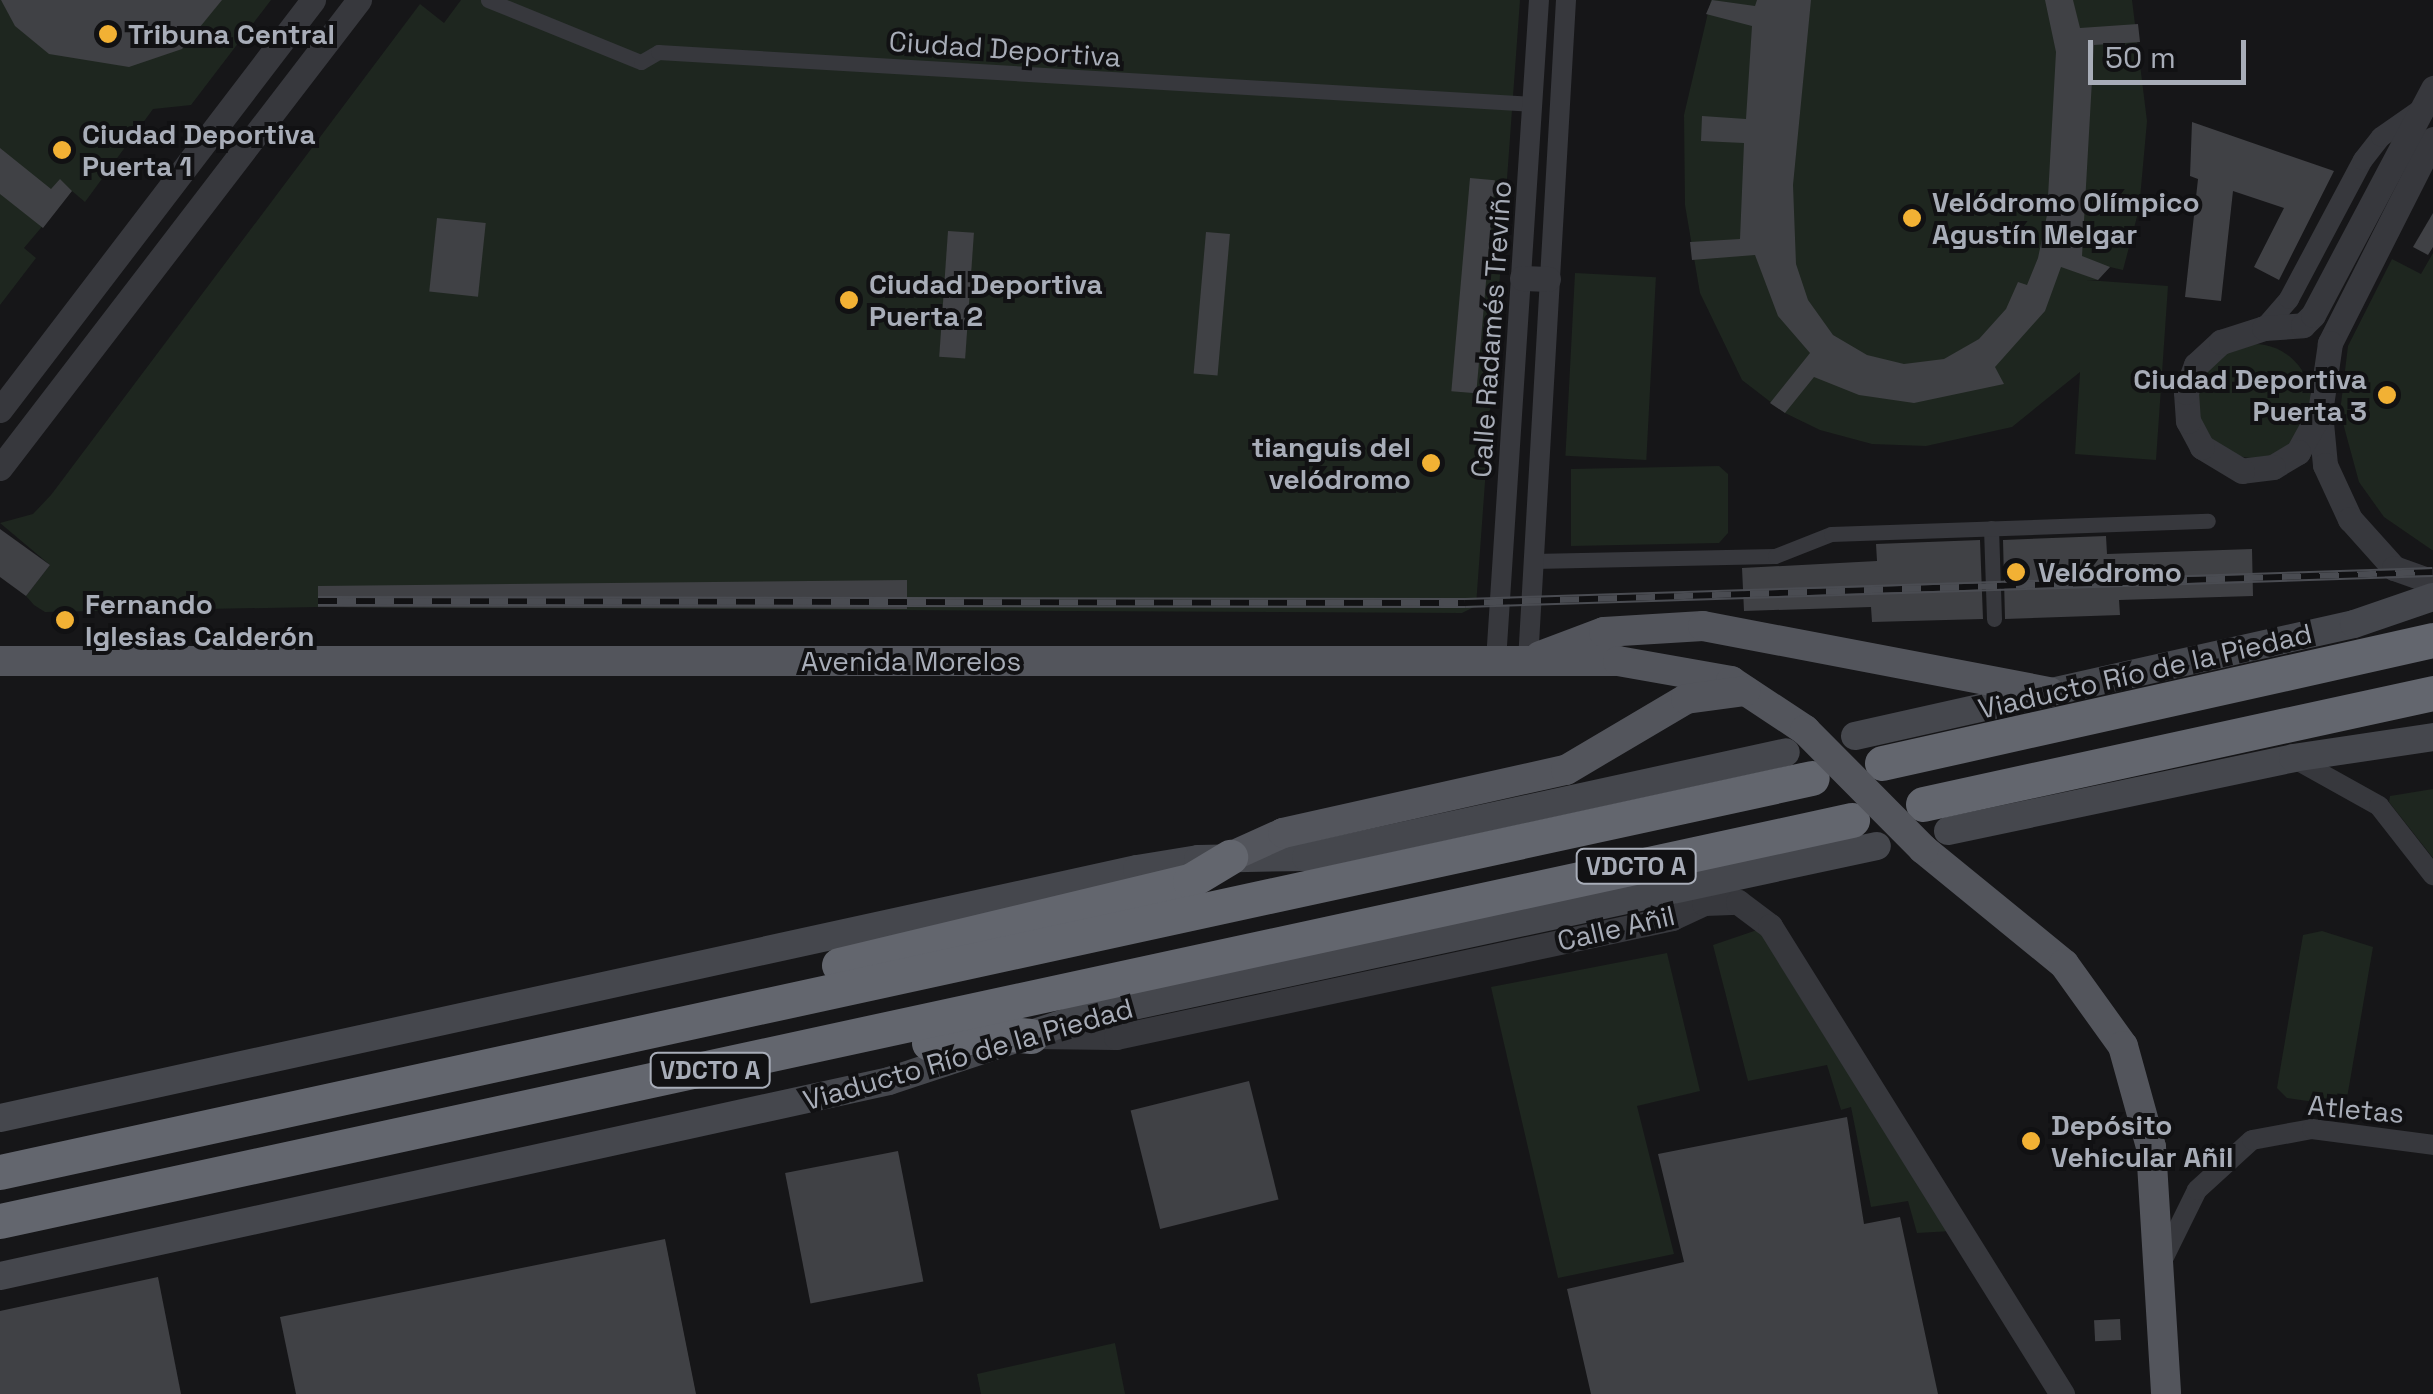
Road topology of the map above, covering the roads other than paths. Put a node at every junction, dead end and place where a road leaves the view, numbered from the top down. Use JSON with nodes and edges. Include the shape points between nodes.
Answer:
{"nodes":[{"id":1,"x":312,"y":0,"type":"edge"},
{"id":2,"x":359,"y":0,"type":"edge"},
{"id":3,"x":488,"y":0,"type":"edge"},
{"id":4,"x":1539,"y":0,"type":"edge"},
{"id":5,"x":1566,"y":0,"type":"edge"},
{"id":6,"x":2428,"y":98,"type":"edge"},
{"id":7,"x":1532,"y":104,"type":"junction"},
{"id":8,"x":2433,"y":140,"type":"edge"},
{"id":9,"x":1522,"y":278,"type":"junction"},
{"id":10,"x":1548,"y":279,"type":"junction"},
{"id":11,"x":0,"y":410,"type":"edge"},
{"id":12,"x":2320,"y":412,"type":"junction"},
{"id":13,"x":0,"y":468,"type":"edge"},
{"id":14,"x":2208,"y":521,"type":"dead end"},
{"id":15,"x":1991,"y":528,"type":"junction"},
{"id":16,"x":1533,"y":561,"type":"junction"},
{"id":17,"x":2433,"y":582,"type":"edge"},
{"id":18,"x":2433,"y":597,"type":"edge"},
{"id":19,"x":1994,"y":619,"type":"dead end"},
{"id":20,"x":2433,"y":640,"type":"edge"},
{"id":21,"x":0,"y":661,"type":"edge"},
{"id":22,"x":1496,"y":661,"type":"junction"},
{"id":23,"x":1528,"y":661,"type":"junction"},
{"id":24,"x":1753,"y":692,"type":"junction"},
{"id":25,"x":2050,"y":692,"type":"junction"},
{"id":26,"x":2433,"y":693,"type":"edge"},
{"id":27,"x":1855,"y":736,"type":"dead end"},
{"id":28,"x":2433,"y":737,"type":"edge"},
{"id":29,"x":1796,"y":741,"type":"junction"},
{"id":30,"x":2294,"y":758,"type":"junction"},
{"id":31,"x":1882,"y":763,"type":"dead end"},
{"id":32,"x":1812,"y":778,"type":"dead end"},
{"id":33,"x":1923,"y":804,"type":"dead end"},
{"id":34,"x":1852,"y":820,"type":"dead end"},
{"id":35,"x":1948,"y":830,"type":"dead end"},
{"id":36,"x":1877,"y":846,"type":"dead end"},
{"id":37,"x":1230,"y":857,"type":"junction"},
{"id":38,"x":2433,"y":875,"type":"edge"},
{"id":39,"x":664,"y":1026,"type":"junction"},
{"id":40,"x":1031,"y":1036,"type":"junction"},
{"id":41,"x":730,"y":1066,"type":"junction"},
{"id":42,"x":0,"y":1118,"type":"edge"},
{"id":43,"x":2433,"y":1145,"type":"edge"},
{"id":44,"x":0,"y":1172,"type":"edge"},
{"id":45,"x":0,"y":1221,"type":"edge"},
{"id":46,"x":2161,"y":1264,"type":"junction"},
{"id":47,"x":0,"y":1276,"type":"edge"},
{"id":48,"x":2062,"y":1394,"type":"edge"},
{"id":49,"x":2166,"y":1394,"type":"edge"}],
"edges":[{"from":1,"to":11,"type":"street"},
{"from":2,"to":13,"type":"street"},
{"from":3,"to":7,"type":"street","name":"Ciudad Deportiva","via":[[641,62],[658,52]]},
{"from":4,"to":7,"type":"street","name":"Calle Radamés Treviño"},
{"from":5,"to":10,"type":"street","name":"Calle Radamés Treviño"},
{"from":6,"to":12,"type":"street","via":[[2313,315],[2304,325],[2264,328],[2221,342],[2196,365],[2186,392],[2195,436],[2216,460],[2258,472],[2298,452]]},
{"from":7,"to":9,"type":"street","name":"Calle Radamés Treviño"},
{"from":8,"to":12,"type":"street","via":[[2330,343]]},
{"from":9,"to":10,"type":"street"},
{"from":9,"to":22,"type":"street","name":"Calle Radamés Treviño"},
{"from":10,"to":16,"type":"street","name":"Calle Radamés Treviño"},
{"from":12,"to":17,"type":"street","via":[[2325,465],[2350,519],[2394,568]]},
{"from":14,"to":15,"type":"street"},
{"from":15,"to":16,"type":"street","via":[[1832,534],[1775,556]]},
{"from":15,"to":19,"type":"street"},
{"from":16,"to":23,"type":"street","name":"Calle Radamés Treviño"},
{"from":18,"to":25,"type":"main road","name":"Viaducto Río de la Piedad","via":[[2354,624]]},
{"from":20,"to":31,"type":"highway","name":"Viaducto Río de la Piedad"},
{"from":21,"to":22,"type":"main road","name":"Avenida Morelos"},
{"from":22,"to":23,"type":"main road","name":"Avenida Morelos"},
{"from":23,"to":24,"type":"main road","name":"Avenida Morelos","via":[[1678,666]]},
{"from":23,"to":25,"type":"main road","via":[[1604,632],[1691,626]]},
{"from":24,"to":29,"type":"main road","name":"Avenida Morelos"},
{"from":24,"to":37,"type":"main road","via":[[1686,699],[1554,774],[1283,833]]},
{"from":25,"to":27,"type":"main road","name":"Viaducto Río de la Piedad"},
{"from":26,"to":33,"type":"highway"},
{"from":28,"to":30,"type":"main road"},
{"from":29,"to":37,"type":"main road","via":[[1306,858]]},
{"from":29,"to":46,"type":"main road","bridge":true,"via":[[2064,964],[2123,1046],[2147,1123]]},
{"from":30,"to":35,"type":"main road"},
{"from":30,"to":38,"type":"street","via":[[2378,806]]},
{"from":32,"to":39,"type":"highway","number":"VDCTO A"},
{"from":34,"to":41,"type":"highway","name":"Viaducto Río de la Piedad","number":"VDCTO A"},
{"from":36,"to":40,"type":"main road","name":"Viaducto Río de la Piedad","via":[[1082,1017]]},
{"from":37,"to":39,"type":"highway","via":[[1190,881],[842,964]]},
{"from":37,"to":42,"type":"main road","via":[[1138,869]]},
{"from":39,"to":44,"type":"highway","number":"VDCTO A"},
{"from":40,"to":41,"type":"highway","via":[[998,1033],[785,1065]]},
{"from":40,"to":47,"type":"main road","name":"Viaducto Río de la Piedad","via":[[889,1081]]},
{"from":40,"to":48,"type":"street","name":"Calle Añil","via":[[1090,1041],[1132,1034],[1672,918],[1704,904],[1738,902],[1770,926]]},
{"from":41,"to":45,"type":"highway","name":"Viaducto Río de la Piedad","number":"VDCTO A"},
{"from":43,"to":46,"type":"street","name":"Atletas","via":[[2312,1130],[2252,1140],[2197,1190]]},
{"from":46,"to":49,"type":"main road"}]}
